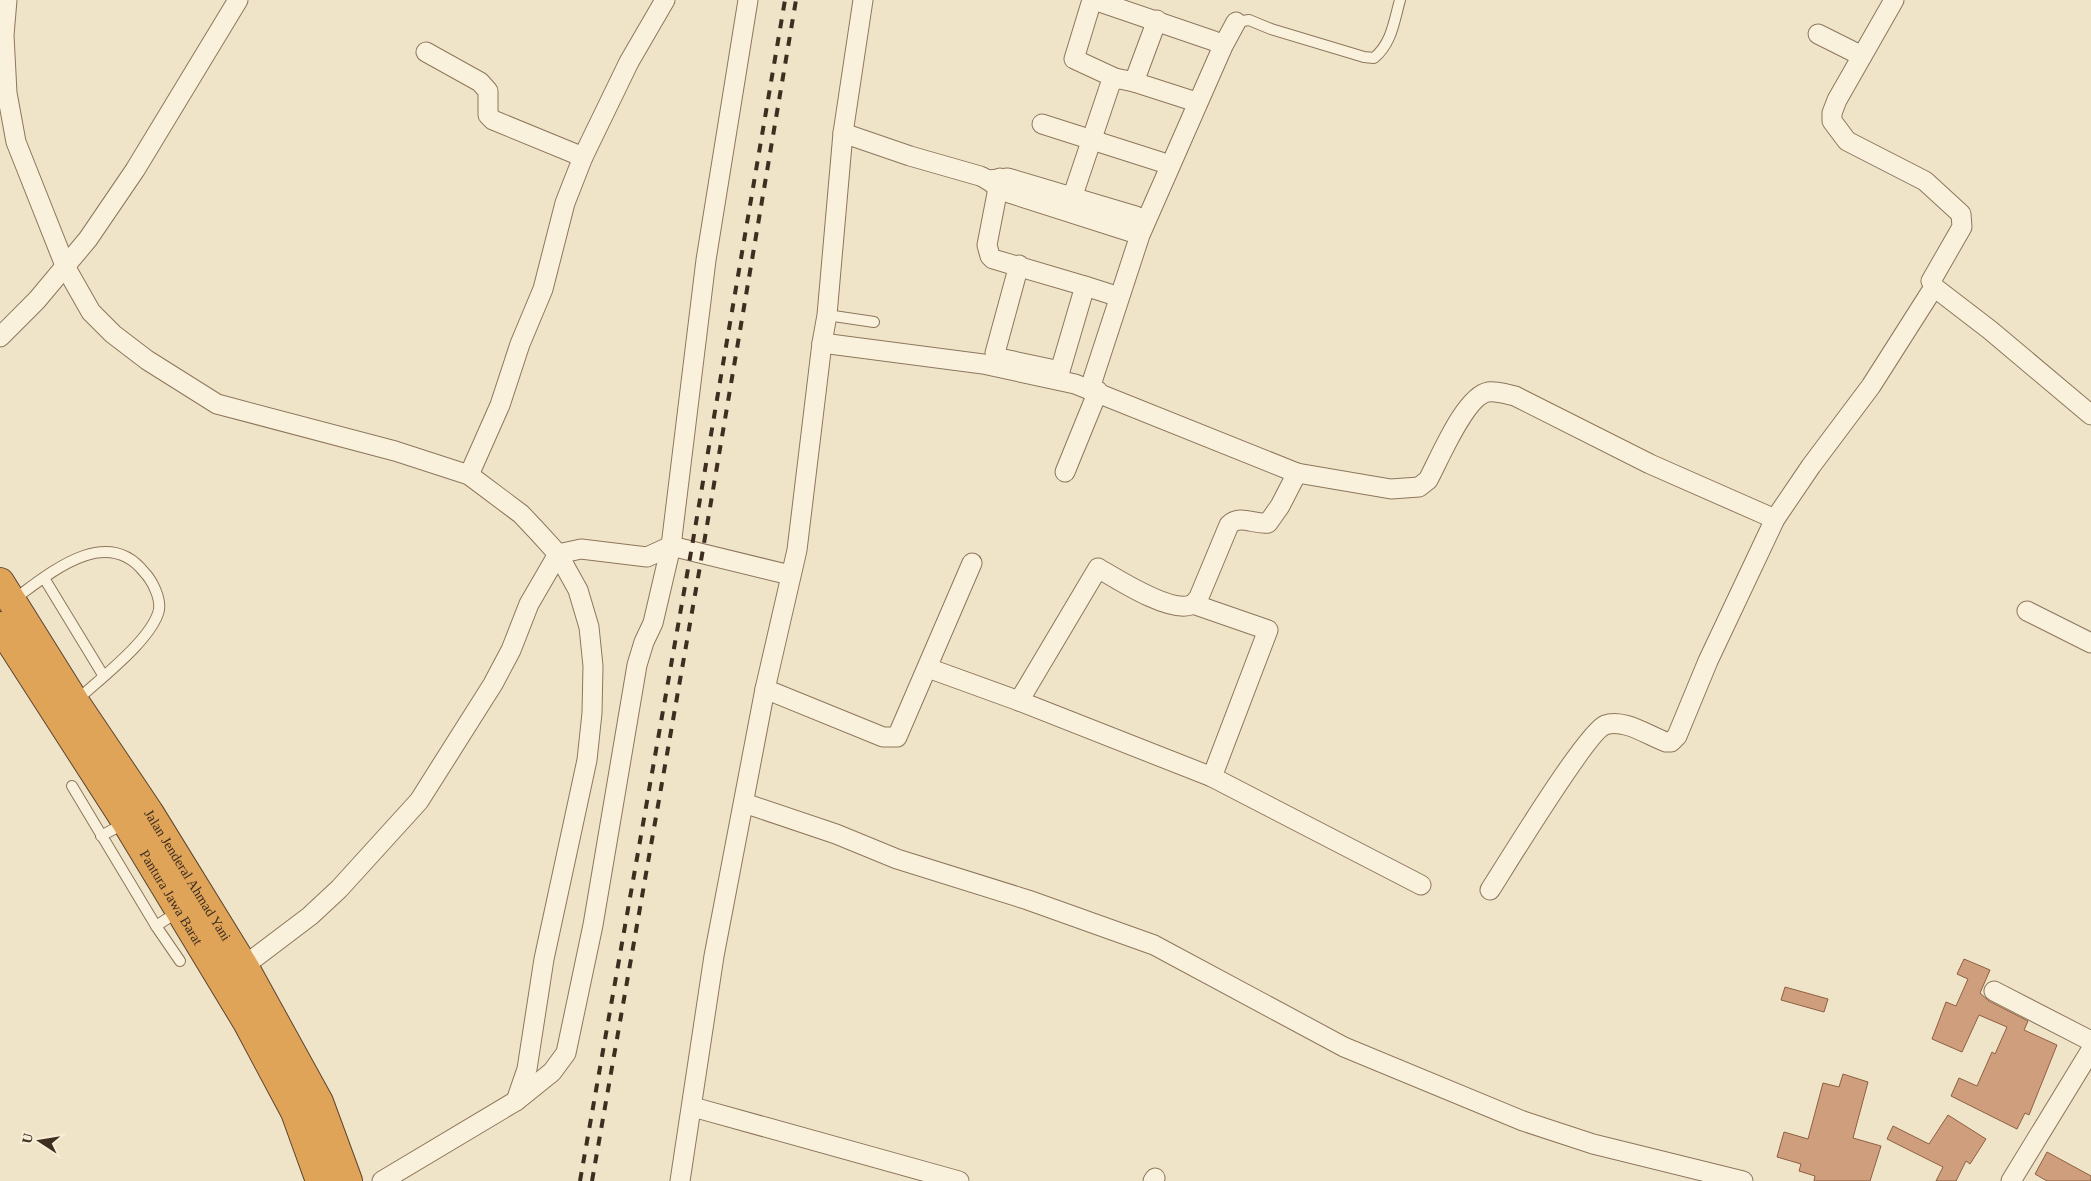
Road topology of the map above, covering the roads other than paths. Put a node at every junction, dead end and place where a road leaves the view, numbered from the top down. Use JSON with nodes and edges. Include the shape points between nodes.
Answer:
{"nodes":[{"id":1,"x":7,"y":0,"type":"edge"},
{"id":2,"x":238,"y":0,"type":"edge"},
{"id":3,"x":665,"y":0,"type":"edge"},
{"id":4,"x":748,"y":0,"type":"edge"},
{"id":5,"x":863,"y":0,"type":"edge"},
{"id":6,"x":1093,"y":0,"type":"edge"},
{"id":7,"x":1400,"y":0,"type":"edge"},
{"id":8,"x":1894,"y":0,"type":"edge"},
{"id":9,"x":1157,"y":20,"type":"junction"},
{"id":10,"x":1236,"y":22,"type":"joint"},
{"id":11,"x":1818,"y":34,"type":"dead end"},
{"id":12,"x":1214,"y":41,"type":"dead end"},
{"id":13,"x":426,"y":52,"type":"dead end"},
{"id":14,"x":1862,"y":56,"type":"junction"},
{"id":15,"x":1115,"y":78,"type":"junction"},
{"id":16,"x":1134,"y":82,"type":"junction"},
{"id":17,"x":1190,"y":100,"type":"dead end"},
{"id":18,"x":1042,"y":124,"type":"dead end"},
{"id":19,"x":843,"y":134,"type":"junction"},
{"id":20,"x":1091,"y":141,"type":"junction"},
{"id":21,"x":583,"y":158,"type":"junction"},
{"id":22,"x":1161,"y":162,"type":"dead end"},
{"id":23,"x":996,"y":182,"type":"junction"},
{"id":24,"x":1019,"y":265,"type":"junction"},
{"id":25,"x":66,"y":268,"type":"junction"},
{"id":26,"x":1085,"y":286,"type":"junction"},
{"id":27,"x":1934,"y":286,"type":"junction"},
{"id":28,"x":1110,"y":294,"type":"dead end"},
{"id":29,"x":827,"y":315,"type":"junction"},
{"id":30,"x":874,"y":322,"type":"dead end"},
{"id":31,"x":0,"y":337,"type":"edge"},
{"id":32,"x":822,"y":343,"type":"junction"},
{"id":33,"x":1094,"y":389,"type":"junction"},
{"id":34,"x":2091,"y":415,"type":"edge"},
{"id":35,"x":1065,"y":472,"type":"dead end"},
{"id":36,"x":1297,"y":474,"type":"junction"},
{"id":37,"x":469,"y":475,"type":"junction"},
{"id":38,"x":1775,"y":519,"type":"junction"},
{"id":39,"x":671,"y":546,"type":"junction"},
{"id":40,"x":558,"y":554,"type":"junction"},
{"id":41,"x":972,"y":564,"type":"dead end"},
{"id":42,"x":790,"y":575,"type":"junction"},
{"id":43,"x":44,"y":578,"type":"junction"},
{"id":44,"x":6,"y":591,"type":"edge"},
{"id":45,"x":1193,"y":604,"type":"junction"},
{"id":46,"x":2027,"y":611,"type":"dead end"},
{"id":47,"x":0,"y":626,"type":"edge"},
{"id":48,"x":2091,"y":643,"type":"edge"},
{"id":49,"x":928,"y":668,"type":"junction"},
{"id":50,"x":103,"y":675,"type":"junction"},
{"id":51,"x":765,"y":689,"type":"junction"},
{"id":52,"x":1019,"y":701,"type":"junction"},
{"id":53,"x":75,"y":702,"type":"junction"},
{"id":54,"x":1212,"y":777,"type":"junction"},
{"id":55,"x":72,"y":786,"type":"dead end"},
{"id":56,"x":744,"y":802,"type":"junction"},
{"id":57,"x":126,"y":822,"type":"junction"},
{"id":58,"x":102,"y":836,"type":"junction"},
{"id":59,"x":1421,"y":885,"type":"dead end"},
{"id":60,"x":1490,"y":890,"type":"dead end"},
{"id":61,"x":180,"y":910,"type":"junction"},
{"id":62,"x":156,"y":926,"type":"junction"},
{"id":63,"x":180,"y":961,"type":"dead end"},
{"id":64,"x":244,"y":966,"type":"junction"},
{"id":65,"x":1994,"y":991,"type":"dead end"},
{"id":66,"x":2091,"y":1041,"type":"edge"},
{"id":67,"x":2091,"y":1050,"type":"edge"},
{"id":68,"x":516,"y":1101,"type":"junction"},
{"id":69,"x":693,"y":1107,"type":"junction"},
{"id":70,"x":2017,"y":1179,"type":"edge"},
{"id":71,"x":320,"y":1181,"type":"edge"},
{"id":72,"x":348,"y":1181,"type":"edge"},
{"id":73,"x":382,"y":1181,"type":"edge"},
{"id":74,"x":680,"y":1181,"type":"edge"},
{"id":75,"x":959,"y":1181,"type":"edge"},
{"id":76,"x":1744,"y":1181,"type":"edge"}],
"edges":[{"from":1,"to":25,"type":"street","via":[[4,35],[7,93],[16,142]]},
{"from":2,"to":25,"type":"street","via":[[134,170]]},
{"from":3,"to":21,"type":"street","via":[[629,62]]},
{"from":4,"to":39,"type":"street","via":[[706,260]]},
{"from":5,"to":19,"type":"street"},
{"from":6,"to":9,"type":"street"},
{"from":6,"to":15,"type":"street","via":[[1074,59]]},
{"from":7,"to":10,"type":"lane","via":[[1388,42],[1374,58],[1249,20]]},
{"from":8,"to":14,"type":"street"},
{"from":9,"to":12,"type":"street"},
{"from":9,"to":16,"type":"street"},
{"from":10,"to":33,"type":"street","via":[[1143,228]]},
{"from":11,"to":14,"type":"street"},
{"from":13,"to":21,"type":"street","via":[[480,82],[488,91],[488,115],[493,120]]},
{"from":14,"to":27,"type":"street","via":[[1837,100],[1832,121],[1847,141],[1925,181],[1961,214],[1962,227],[1931,281]]},
{"from":15,"to":16,"type":"street"},
{"from":15,"to":20,"type":"street","via":[[1110,84]]},
{"from":16,"to":17,"type":"street"},
{"from":18,"to":20,"type":"street"},
{"from":19,"to":23,"type":"street"},
{"from":19,"to":29,"type":"street"},
{"from":20,"to":22,"type":"street"},
{"from":20,"to":23,"type":"street","via":[[1072,203]]},
{"from":21,"to":37,"type":"street","via":[[565,203],[543,289],[520,344],[500,406]]},
{"from":23,"to":24,"type":"street","via":[[988,252],[993,259]]},
{"from":24,"to":26,"type":"street"},
{"from":24,"to":26,"type":"street","via":[[994,350],[999,358],[1060,371]]},
{"from":25,"to":31,"type":"street"},
{"from":25,"to":37,"type":"street","via":[[91,312],[113,334],[147,360],[217,404],[395,451]]},
{"from":26,"to":28,"type":"street"},
{"from":27,"to":34,"type":"street"},
{"from":27,"to":38,"type":"street","via":[[1871,386]]},
{"from":29,"to":30,"type":"lane"},
{"from":29,"to":32,"type":"street"},
{"from":32,"to":33,"type":"street","via":[[983,364]]},
{"from":32,"to":42,"type":"street","via":[[797,550]]},
{"from":33,"to":35,"type":"street"},
{"from":33,"to":36,"type":"street"},
{"from":36,"to":38,"type":"street","via":[[1391,489],[1419,487],[1428,480],[1475,399],[1487,392],[1498,392],[1515,396],[1650,464]]},
{"from":36,"to":45,"type":"street","via":[[1268,523],[1239,519],[1229,525],[1199,598]]},
{"from":37,"to":40,"type":"street","via":[[521,514]]},
{"from":38,"to":60,"type":"street","via":[[1708,661],[1677,736],[1666,742],[1617,723],[1604,725],[1582,750]]},
{"from":39,"to":40,"type":"street","via":[[647,557],[581,549]]},
{"from":39,"to":42,"type":"street"},
{"from":39,"to":68,"type":"street","via":[[654,623],[637,665],[593,925],[566,1053],[552,1072]]},
{"from":40,"to":64,"type":"street","via":[[530,604],[493,684],[419,801],[339,890]]},
{"from":40,"to":68,"type":"street","via":[[578,590],[589,627],[593,666],[592,714],[587,760],[546,950],[527,1070]]},
{"from":41,"to":49,"type":"street"},
{"from":42,"to":51,"type":"street"},
{"from":43,"to":44,"type":"lane"},
{"from":43,"to":50,"type":"lane"},
{"from":43,"to":50,"type":"lane","via":[[82,556],[104,552],[118,552],[135,560],[148,575],[157,595],[159,610],[146,634],[122,661]]},
{"from":44,"to":53,"type":"highway","name":"Jalan Jenderal Ahmad Yani"},
{"from":45,"to":52,"type":"street","via":[[1168,604],[1146,596],[1098,568]]},
{"from":45,"to":54,"type":"street","via":[[1268,630]]},
{"from":46,"to":48,"type":"street"},
{"from":47,"to":57,"type":"highway","name":"Pantura Jawa Barat"},
{"from":49,"to":51,"type":"street","via":[[897,737],[882,737]]},
{"from":49,"to":52,"type":"street"},
{"from":50,"to":53,"type":"lane"},
{"from":51,"to":56,"type":"street"},
{"from":52,"to":54,"type":"street"},
{"from":53,"to":64,"type":"highway","name":"Jalan Jenderal Ahmad Yani","via":[[149,812]]},
{"from":54,"to":59,"type":"street"},
{"from":55,"to":58,"type":"lane"},
{"from":56,"to":69,"type":"street","via":[[714,956]]},
{"from":56,"to":76,"type":"street","via":[[897,859],[1028,900],[1154,945],[1344,1047],[1470,1101],[1593,1144]]},
{"from":57,"to":58,"type":"lane"},
{"from":57,"to":61,"type":"highway","name":"Pantura Jawa Barat"},
{"from":58,"to":62,"type":"lane"},
{"from":61,"to":62,"type":"lane"},
{"from":61,"to":71,"type":"highway","name":"Pantura Jawa Barat","via":[[247,1022],[295,1112]]},
{"from":62,"to":63,"type":"lane"},
{"from":64,"to":72,"type":"highway","name":"Jalan Jenderal Ahmad Yani","via":[[319,1102]]},
{"from":65,"to":66,"type":"street"},
{"from":67,"to":70,"type":"street"},
{"from":68,"to":73,"type":"street"},
{"from":69,"to":74,"type":"street"},
{"from":69,"to":75,"type":"street"}]}
